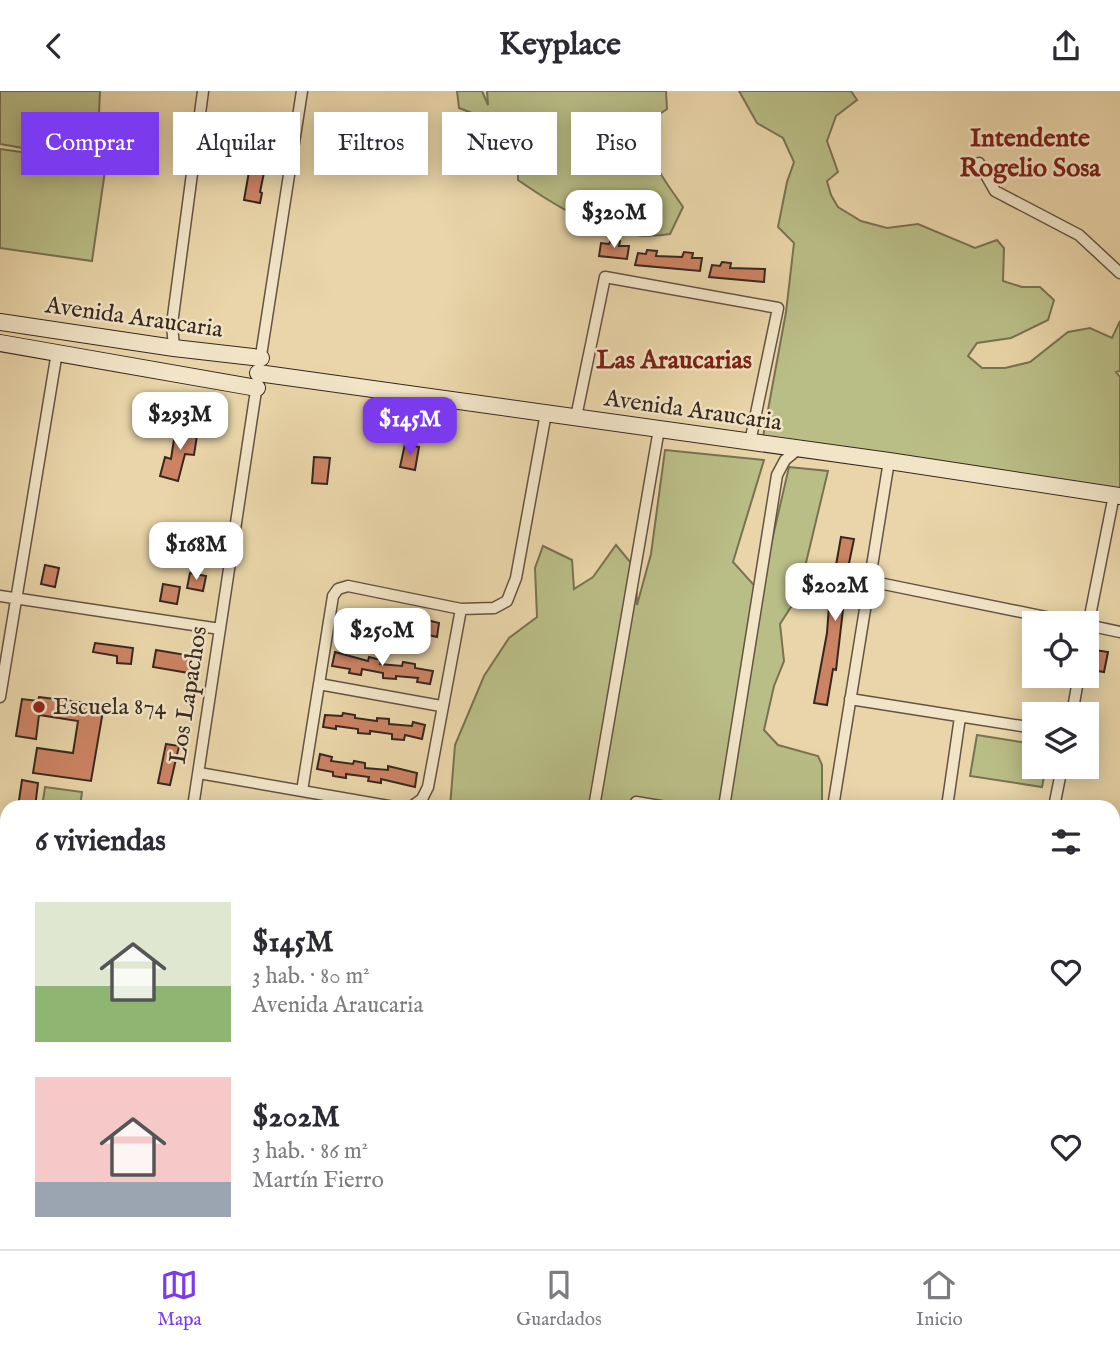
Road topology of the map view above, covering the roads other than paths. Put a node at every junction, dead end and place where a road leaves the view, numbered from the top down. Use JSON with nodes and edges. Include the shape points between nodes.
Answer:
{"nodes":[{"id":1,"x":203,"y":91,"type":"edge"},
{"id":2,"x":302,"y":91,"type":"edge"},
{"id":3,"x":979,"y":163,"type":"dead end"},
{"id":4,"x":1120,"y":273,"type":"edge"},
{"id":5,"x":0,"y":322,"type":"edge"},
{"id":6,"x":0,"y":343,"type":"edge"},
{"id":7,"x":174,"y":348,"type":"junction"},
{"id":8,"x":57,"y":352,"type":"junction"},
{"id":9,"x":259,"y":373,"type":"junction"},
{"id":10,"x":546,"y":413,"type":"junction"},
{"id":11,"x":576,"y":417,"type":"junction"},
{"id":12,"x":659,"y":429,"type":"junction"},
{"id":13,"x":750,"y":442,"type":"junction"},
{"id":14,"x":797,"y":450,"type":"junction"},
{"id":15,"x":889,"y":461,"type":"junction"},
{"id":16,"x":1117,"y":496,"type":"edge"},
{"id":17,"x":869,"y":581,"type":"junction"},
{"id":18,"x":0,"y":596,"type":"edge"},
{"id":19,"x":15,"y":598,"type":"junction"},
{"id":20,"x":461,"y":609,"type":"junction"},
{"id":21,"x":1091,"y":611,"type":"edge"},
{"id":22,"x":1022,"y":612,"type":"edge"},
{"id":23,"x":220,"y":629,"type":"junction"},
{"id":24,"x":1099,"y":629,"type":"edge"},
{"id":25,"x":1120,"y":632,"type":"edge"},
{"id":26,"x":318,"y":684,"type":"junction"},
{"id":27,"x":0,"y":697,"type":"edge"},
{"id":28,"x":850,"y":699,"type":"junction"},
{"id":29,"x":441,"y":706,"type":"junction"},
{"id":30,"x":960,"y":717,"type":"junction"},
{"id":31,"x":1022,"y":727,"type":"edge"},
{"id":32,"x":199,"y":773,"type":"junction"},
{"id":33,"x":1060,"y":779,"type":"edge"},
{"id":34,"x":302,"y":791,"type":"junction"},
{"id":35,"x":195,"y":800,"type":"edge"},
{"id":36,"x":354,"y":800,"type":"edge"},
{"id":37,"x":421,"y":800,"type":"edge"},
{"id":38,"x":595,"y":800,"type":"edge"},
{"id":39,"x":725,"y":800,"type":"edge"},
{"id":40,"x":833,"y":800,"type":"edge"},
{"id":41,"x":948,"y":800,"type":"edge"},
{"id":42,"x":1055,"y":800,"type":"edge"}],
"edges":[{"from":1,"to":7,"type":"street","via":[[172,324]]},
{"from":2,"to":9,"type":"street","name":"Los Lapachos"},
{"from":3,"to":4,"type":"street","via":[[995,191],[1079,235]]},
{"from":5,"to":7,"type":"main road","name":"Avenida Araucaria"},
{"from":6,"to":8,"type":"main road","name":"Avenida Araucaria"},
{"from":7,"to":9,"type":"main road","name":"Avenida Araucaria"},
{"from":8,"to":9,"type":"main road","name":"Avenida Araucaria"},
{"from":8,"to":19,"type":"street"},
{"from":9,"to":10,"type":"main road","name":"Avenida Araucaria"},
{"from":9,"to":23,"type":"street","name":"Los Lapachos"},
{"from":10,"to":11,"type":"main road","name":"Avenida Araucaria"},
{"from":10,"to":20,"type":"street","via":[[516,578],[507,601],[494,608]]},
{"from":11,"to":12,"type":"main road","name":"Avenida Araucaria"},
{"from":11,"to":13,"type":"street","via":[[605,277],[778,308]]},
{"from":12,"to":13,"type":"main road","name":"Avenida Araucaria"},
{"from":12,"to":38,"type":"street"},
{"from":13,"to":14,"type":"main road","name":"Avenida Araucaria"},
{"from":14,"to":15,"type":"main road","name":"Avenida Araucaria"},
{"from":14,"to":39,"type":"street","via":[[777,475]]},
{"from":15,"to":16,"type":"main road","name":"Avenida Araucaria"},
{"from":15,"to":17,"type":"street"},
{"from":16,"to":21,"type":"street"},
{"from":17,"to":22,"type":"street"},
{"from":17,"to":28,"type":"street"},
{"from":18,"to":19,"type":"street"},
{"from":19,"to":23,"type":"street"},
{"from":19,"to":27,"type":"street"},
{"from":20,"to":26,"type":"street","via":[[348,586],[338,589]]},
{"from":20,"to":29,"type":"street"},
{"from":23,"to":32,"type":"street","name":"Los Lapachos"},
{"from":24,"to":25,"type":"street"},
{"from":26,"to":29,"type":"street"},
{"from":26,"to":34,"type":"street"},
{"from":28,"to":30,"type":"street"},
{"from":28,"to":40,"type":"street"},
{"from":29,"to":37,"type":"street","via":[[428,787]]},
{"from":30,"to":31,"type":"street"},
{"from":30,"to":41,"type":"street"},
{"from":32,"to":34,"type":"street"},
{"from":32,"to":35,"type":"street","name":"Los Lapachos"},
{"from":33,"to":42,"type":"street"},
{"from":34,"to":36,"type":"street"}]}
